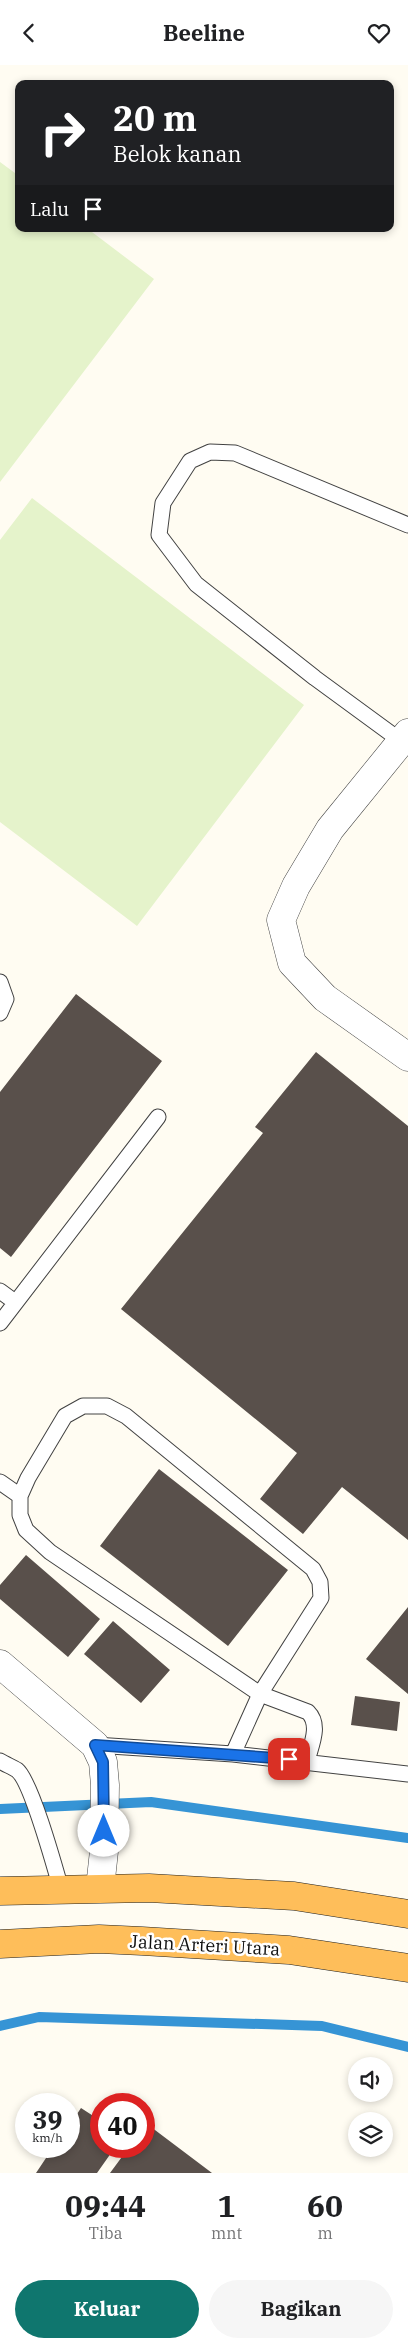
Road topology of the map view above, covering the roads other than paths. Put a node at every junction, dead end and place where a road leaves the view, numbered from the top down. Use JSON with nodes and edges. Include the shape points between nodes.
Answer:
{"nodes":[{"id":1,"x":408,"y":525,"type":"edge"},
{"id":2,"x":404,"y":737,"type":"edge"},
{"id":3,"x":0,"y":982,"type":"edge"},
{"id":4,"x":0,"y":1013,"type":"edge"},
{"id":5,"x":408,"y":1057,"type":"edge"},
{"id":6,"x":158,"y":1117,"type":"dead end"},
{"id":7,"x":0,"y":1291,"type":"edge"},
{"id":8,"x":15,"y":1302,"type":"junction"},
{"id":9,"x":0,"y":1323,"type":"edge"},
{"id":10,"x":0,"y":1482,"type":"edge"},
{"id":11,"x":20,"y":1496,"type":"junction"},
{"id":12,"x":0,"y":1663,"type":"edge"},
{"id":13,"x":260,"y":1694,"type":"junction"},
{"id":14,"x":95,"y":1745,"type":"junction"},
{"id":15,"x":233,"y":1754,"type":"junction"},
{"id":16,"x":0,"y":1761,"type":"edge"},
{"id":17,"x":307,"y":1761,"type":"junction"},
{"id":18,"x":408,"y":1774,"type":"edge"},
{"id":19,"x":100,"y":1888,"type":"junction"},
{"id":20,"x":61,"y":1889,"type":"junction"},
{"id":21,"x":0,"y":1891,"type":"edge"},
{"id":22,"x":408,"y":1914,"type":"edge"},
{"id":23,"x":0,"y":1944,"type":"edge"},
{"id":24,"x":408,"y":1968,"type":"edge"}],
"edges":[{"from":1,"to":2,"type":"lane","via":[[235,453],[210,452],[190,461],[163,503],[159,535],[196,584],[314,678]]},
{"from":2,"to":5,"type":"street","via":[[330,829],[296,886],[281,920],[292,963],[325,998]]},
{"from":3,"to":4,"type":"lane","via":[[6,999]]},
{"from":6,"to":8,"type":"lane"},
{"from":7,"to":8,"type":"lane"},
{"from":8,"to":9,"type":"lane"},
{"from":10,"to":11,"type":"lane"},
{"from":11,"to":13,"type":"lane","via":[[20,1515],[26,1530],[50,1552]]},
{"from":11,"to":13,"type":"lane","via":[[65,1416],[84,1406],[107,1406],[126,1416],[313,1569],[320,1582],[321,1598]]},
{"from":12,"to":14,"type":"street"},
{"from":13,"to":15,"type":"lane"},
{"from":13,"to":17,"type":"lane","via":[[308,1712],[313,1717],[315,1730]]},
{"from":14,"to":15,"type":"lane"},
{"from":14,"to":19,"type":"street","via":[[103,1762],[105,1785]]},
{"from":15,"to":17,"type":"lane"},
{"from":16,"to":20,"type":"lane","via":[[18,1771],[23,1779]]},
{"from":17,"to":18,"type":"lane"},
{"from":19,"to":20,"type":"highway"},
{"from":19,"to":22,"type":"highway","via":[[294,1896]]},
{"from":20,"to":21,"type":"highway"},
{"from":23,"to":24,"type":"highway","name":"Jalan Arteri Utara","via":[[99,1939],[151,1941],[289,1950]]}]}
